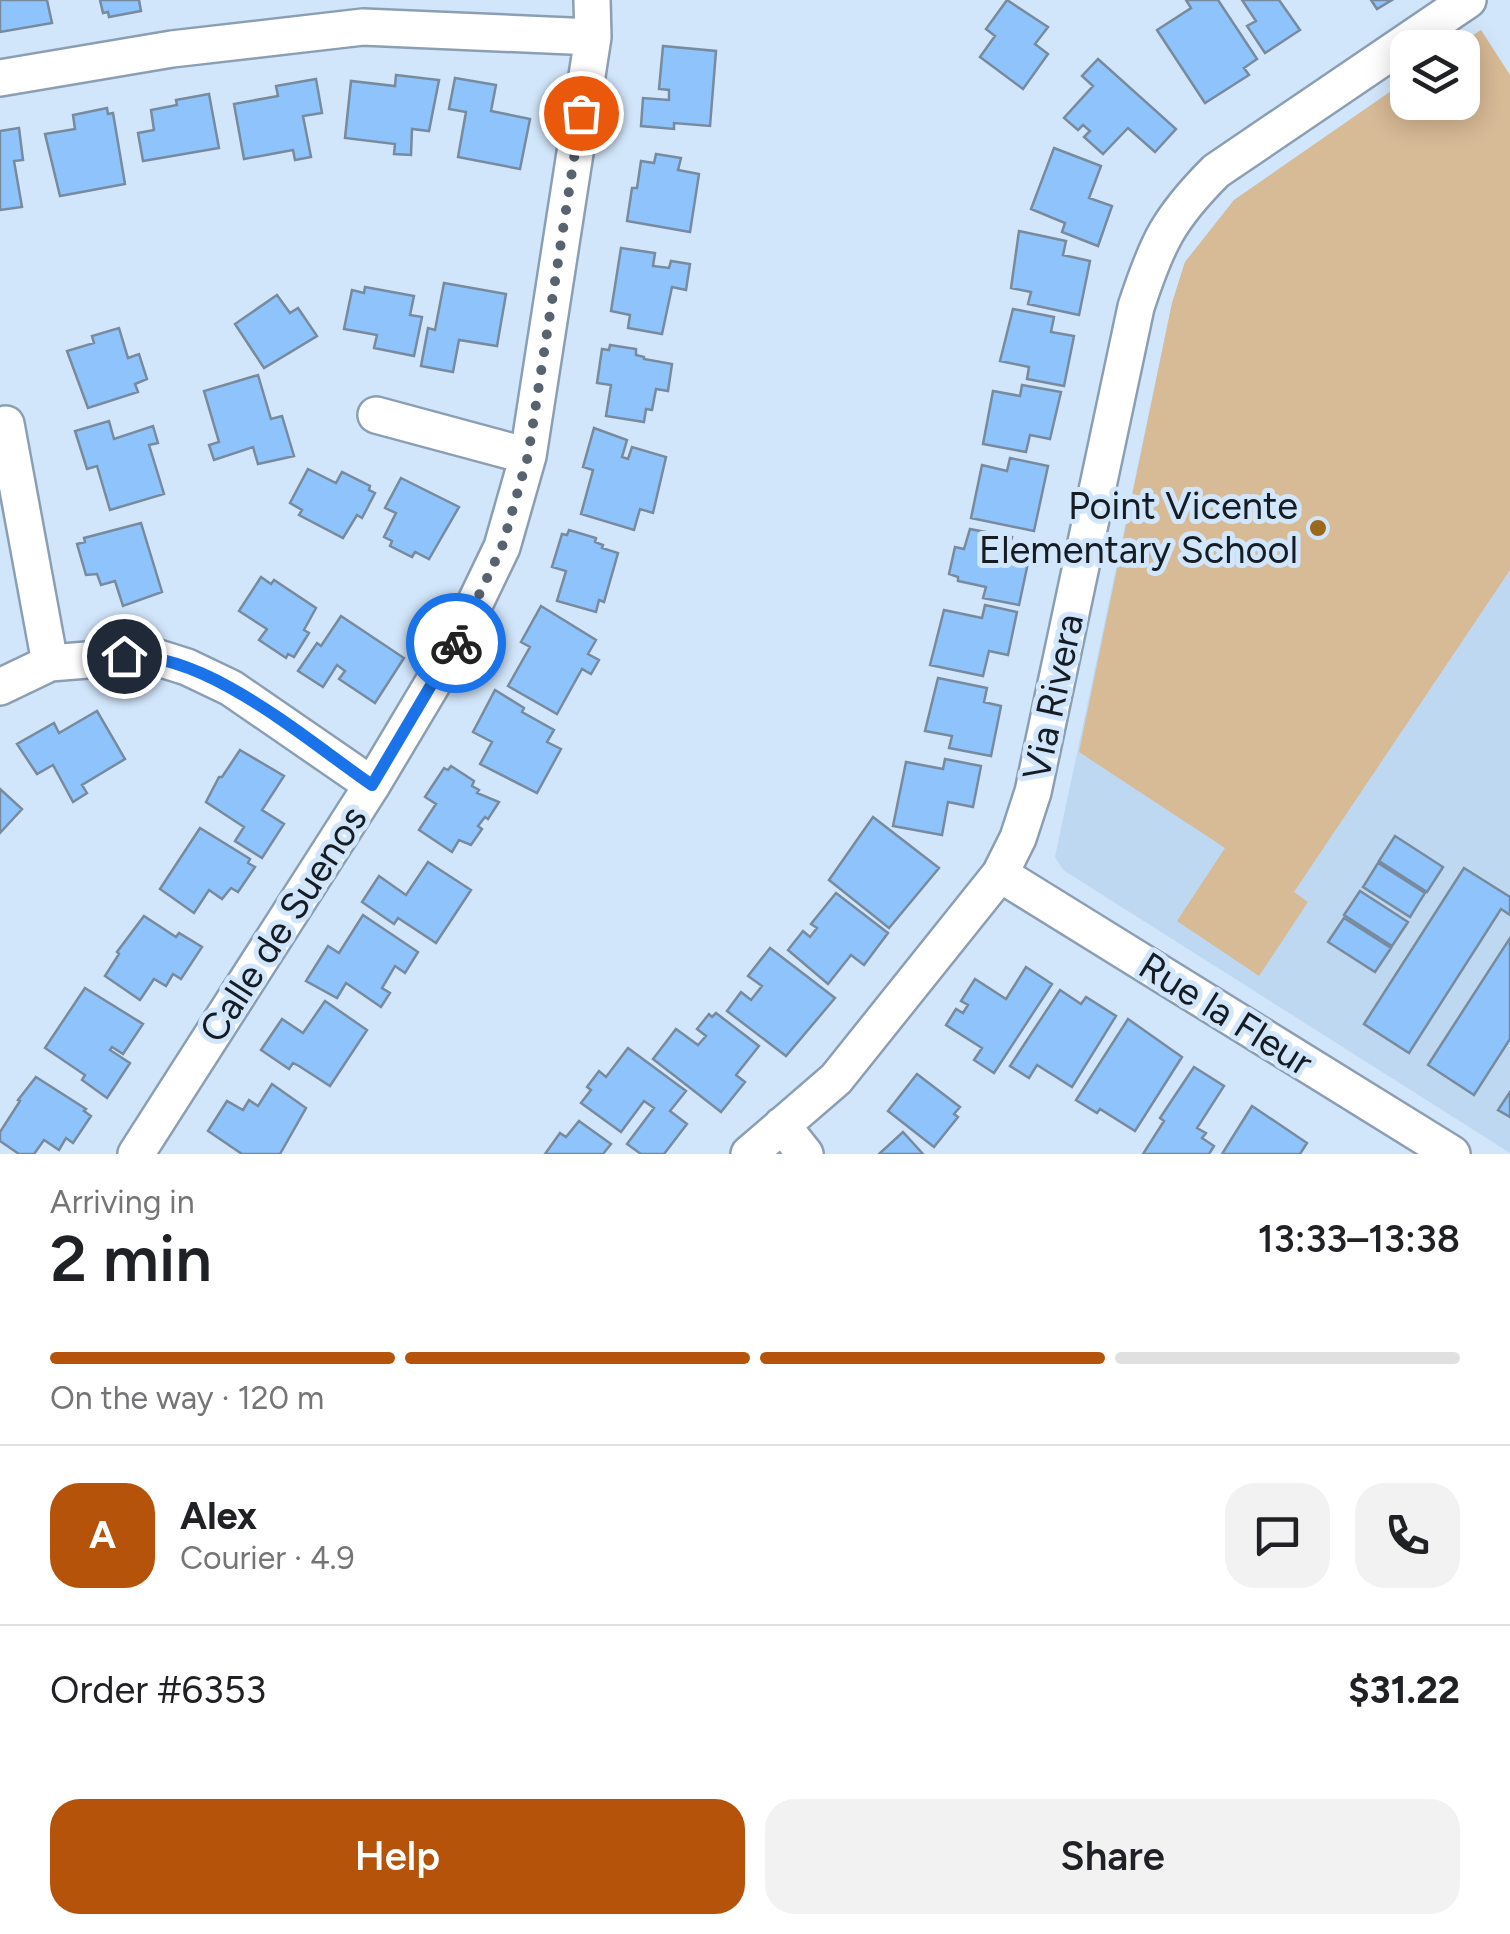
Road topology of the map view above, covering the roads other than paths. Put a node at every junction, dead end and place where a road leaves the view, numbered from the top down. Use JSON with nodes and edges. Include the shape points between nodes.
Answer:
{"nodes":[{"id":1,"x":592,"y":0,"type":"edge"},
{"id":2,"x":1468,"y":0,"type":"edge"},
{"id":3,"x":593,"y":37,"type":"junction"},
{"id":4,"x":0,"y":78,"type":"edge"},
{"id":5,"x":376,"y":415,"type":"dead end"},
{"id":6,"x":6,"y":424,"type":"dead end"},
{"id":7,"x":528,"y":456,"type":"junction"},
{"id":8,"x":50,"y":663,"type":"junction"},
{"id":9,"x":0,"y":687,"type":"edge"},
{"id":10,"x":372,"y":785,"type":"junction"},
{"id":11,"x":1000,"y":874,"type":"junction"},
{"id":12,"x":782,"y":1125,"type":"junction"},
{"id":13,"x":136,"y":1154,"type":"edge"},
{"id":14,"x":748,"y":1154,"type":"edge"},
{"id":15,"x":805,"y":1154,"type":"edge"},
{"id":16,"x":1452,"y":1154,"type":"edge"}],
"edges":[{"from":1,"to":3,"type":"street","name":"Calle de Suenos"},
{"from":2,"to":11,"type":"street","name":"Via Rivera","via":[[1216,171],[1181,206],[1154,250],[1136,306],[1034,792]]},
{"from":3,"to":4,"type":"street","via":[[363,27]]},
{"from":3,"to":7,"type":"street","name":"Calle de Suenos"},
{"from":5,"to":7,"type":"street"},
{"from":6,"to":8,"type":"street"},
{"from":7,"to":10,"type":"street","name":"Calle de Suenos","via":[[502,547],[452,651]]},
{"from":8,"to":9,"type":"street"},
{"from":8,"to":10,"type":"street","via":[[149,655],[187,667],[231,688]]},
{"from":10,"to":13,"type":"street","name":"Calle de Suenos"},
{"from":11,"to":12,"type":"street","name":"Via Rivera","via":[[836,1079]]},
{"from":11,"to":16,"type":"street","name":"Rue la Fleur"},
{"from":12,"to":14,"type":"street","name":"Via Rivera"},
{"from":12,"to":15,"type":"street"}]}
